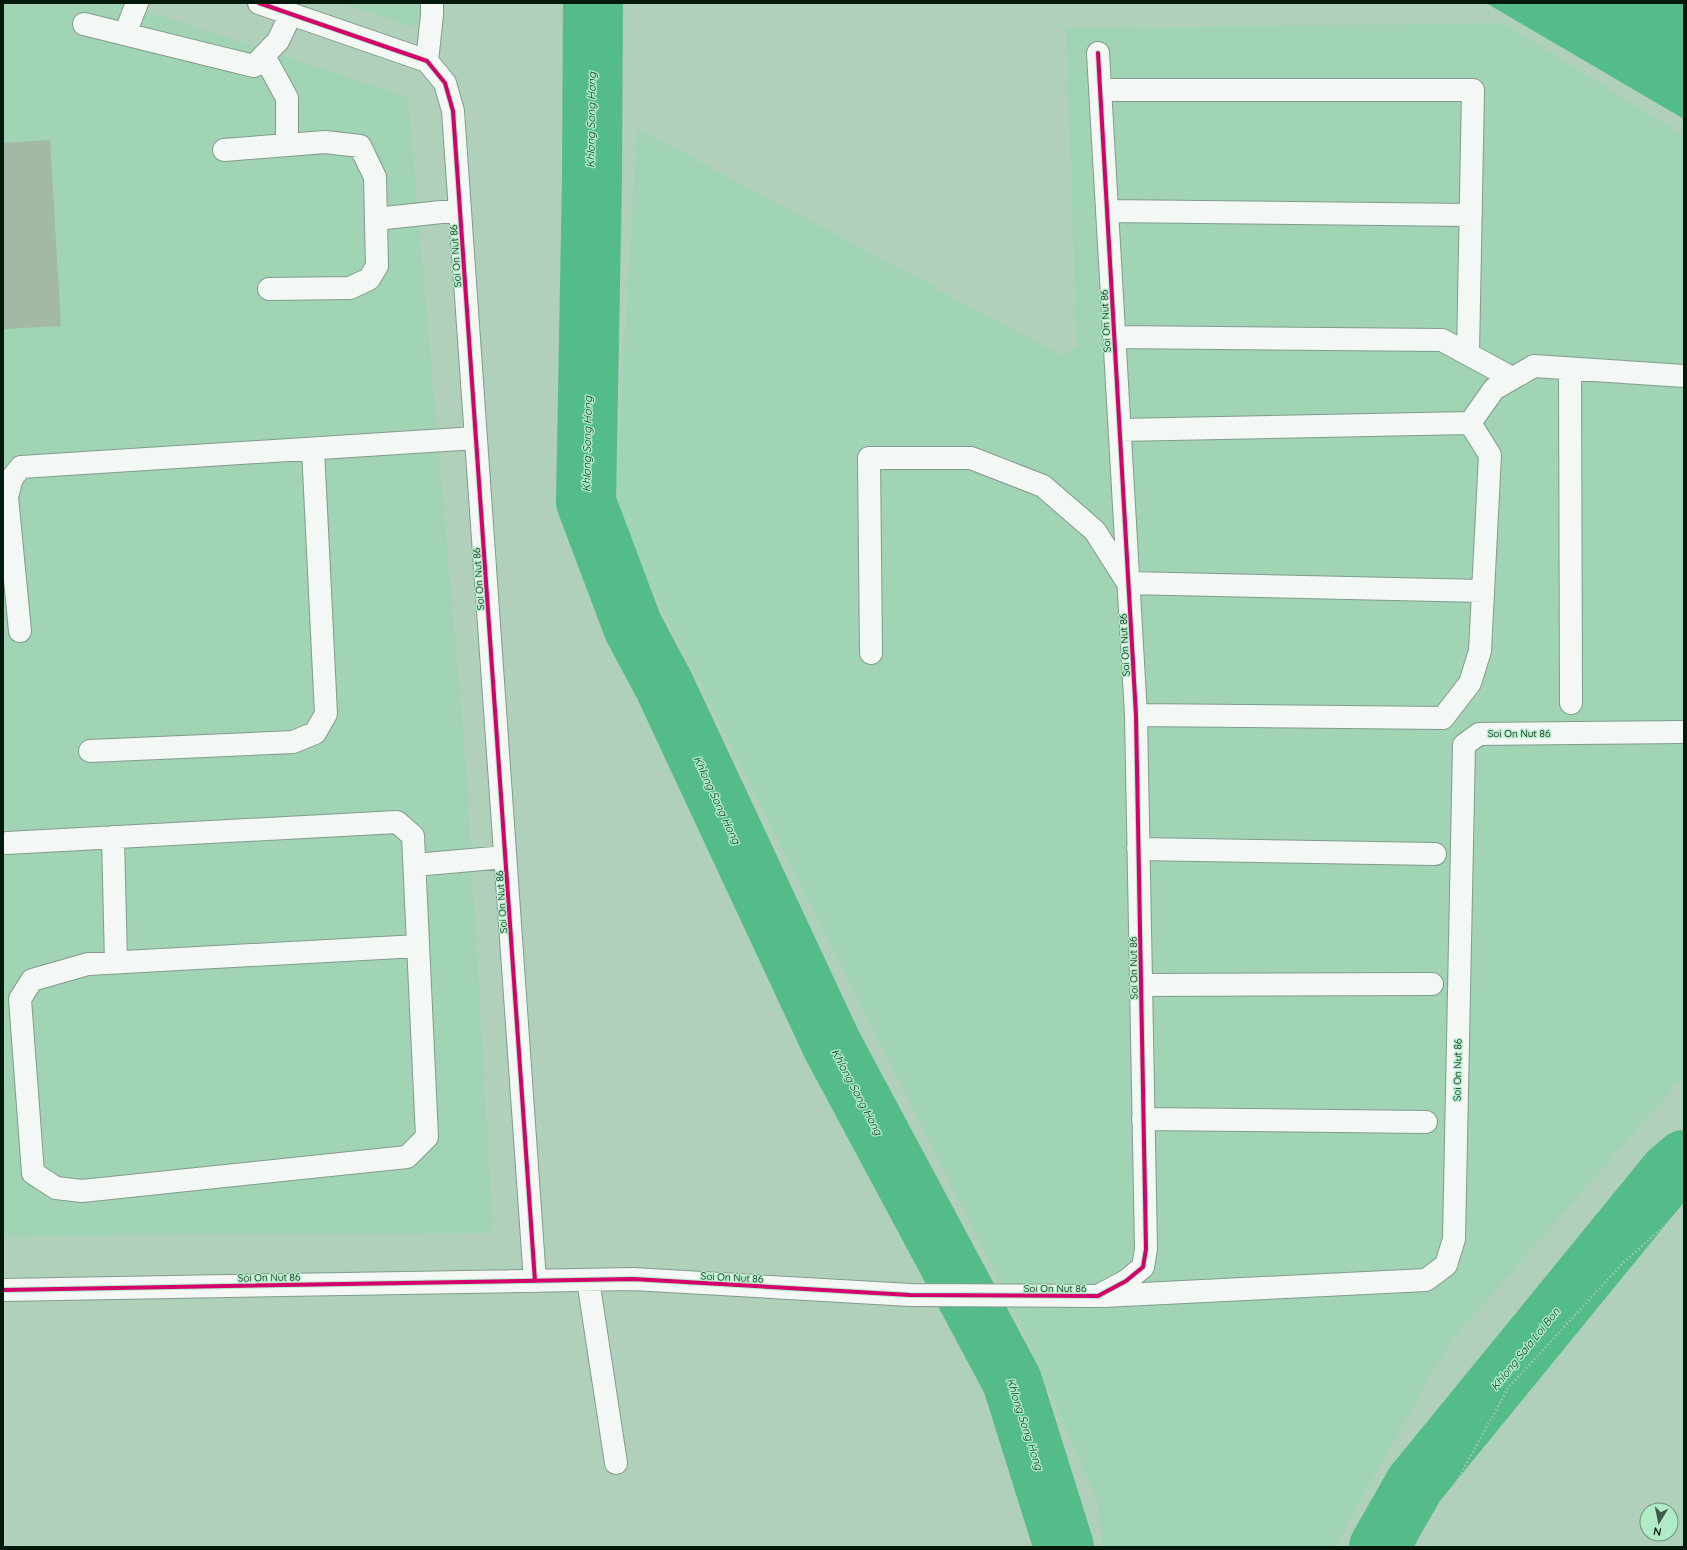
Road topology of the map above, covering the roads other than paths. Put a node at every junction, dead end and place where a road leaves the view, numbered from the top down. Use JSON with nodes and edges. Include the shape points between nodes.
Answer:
{"nodes":[{"id":1,"x":137,"y":3,"type":"edge"},
{"id":2,"x":259,"y":3,"type":"edge"},
{"id":3,"x":432,"y":3,"type":"edge"},
{"id":4,"x":291,"y":14,"type":"junction"},
{"id":5,"x":84,"y":24,"type":"dead end"},
{"id":6,"x":125,"y":34,"type":"junction"},
{"id":7,"x":1098,"y":53,"type":"dead end"},
{"id":8,"x":264,"y":56,"type":"junction"},
{"id":9,"x":427,"y":61,"type":"junction"},
{"id":10,"x":1100,"y":90,"type":"junction"},
{"id":11,"x":288,"y":144,"type":"junction"},
{"id":12,"x":224,"y":150,"type":"dead end"},
{"id":13,"x":460,"y":210,"type":"junction"},
{"id":14,"x":1107,"y":211,"type":"junction"},
{"id":15,"x":1470,"y":214,"type":"junction"},
{"id":16,"x":376,"y":219,"type":"junction"},
{"id":17,"x":269,"y":289,"type":"dead end"},
{"id":18,"x":1114,"y":337,"type":"junction"},
{"id":19,"x":1468,"y":354,"type":"junction"},
{"id":20,"x":1570,"y":369,"type":"junction"},
{"id":21,"x":1684,"y":376,"type":"edge"},
{"id":22,"x":1512,"y":378,"type":"junction"},
{"id":23,"x":1470,"y":424,"type":"junction"},
{"id":24,"x":1120,"y":430,"type":"junction"},
{"id":25,"x":476,"y":438,"type":"junction"},
{"id":26,"x":313,"y":449,"type":"junction"},
{"id":27,"x":1128,"y":583,"type":"junction"},
{"id":28,"x":1483,"y":591,"type":"junction"},
{"id":29,"x":20,"y":631,"type":"dead end"},
{"id":30,"x":872,"y":653,"type":"dead end"},
{"id":31,"x":1571,"y":703,"type":"dead end"},
{"id":32,"x":1136,"y":716,"type":"junction"},
{"id":33,"x":1684,"y":732,"type":"edge"},
{"id":34,"x":90,"y":752,"type":"dead end"},
{"id":35,"x":113,"y":837,"type":"junction"},
{"id":36,"x":8,"y":843,"type":"dead end"},
{"id":37,"x":1138,"y":849,"type":"junction"},
{"id":38,"x":1435,"y":854,"type":"dead end"},
{"id":39,"x":506,"y":857,"type":"junction"},
{"id":40,"x":415,"y":865,"type":"junction"},
{"id":41,"x":418,"y":946,"type":"junction"},
{"id":42,"x":116,"y":963,"type":"junction"},
{"id":43,"x":1432,"y":984,"type":"dead end"},
{"id":44,"x":1141,"y":985,"type":"junction"},
{"id":45,"x":1143,"y":1119,"type":"junction"},
{"id":46,"x":1426,"y":1122,"type":"dead end"},
{"id":47,"x":588,"y":1280,"type":"junction"},
{"id":48,"x":535,"y":1281,"type":"junction"},
{"id":49,"x":3,"y":1290,"type":"edge"},
{"id":50,"x":1098,"y":1296,"type":"junction"},
{"id":51,"x":616,"y":1463,"type":"dead end"}],
"edges":[{"from":1,"to":6,"type":"street"},
{"from":2,"to":4,"type":"street"},
{"from":3,"to":9,"type":"street"},
{"from":4,"to":8,"type":"street","via":[[278,41]]},
{"from":4,"to":9,"type":"street"},
{"from":5,"to":6,"type":"street"},
{"from":6,"to":8,"type":"street","via":[[254,66]]},
{"from":7,"to":10,"type":"street","name":"Soi On Nut 86"},
{"from":8,"to":11,"type":"street","via":[[287,98]]},
{"from":9,"to":13,"type":"street","name":"Soi On Nut 86","via":[[445,83],[453,111]]},
{"from":10,"to":14,"type":"street","name":"Soi On Nut 86"},
{"from":10,"to":15,"type":"street","via":[[1473,90]]},
{"from":11,"to":12,"type":"street"},
{"from":11,"to":16,"type":"street","via":[[325,142],[360,146],[375,177]]},
{"from":13,"to":16,"type":"street"},
{"from":13,"to":25,"type":"street","name":"Soi On Nut 86"},
{"from":14,"to":15,"type":"street"},
{"from":14,"to":18,"type":"street","name":"Soi On Nut 86"},
{"from":15,"to":19,"type":"street"},
{"from":16,"to":17,"type":"street","via":[[377,266],[369,279],[350,288]]},
{"from":18,"to":19,"type":"street","via":[[1442,340]]},
{"from":18,"to":24,"type":"street","name":"Soi On Nut 86"},
{"from":19,"to":22,"type":"street"},
{"from":20,"to":21,"type":"street"},
{"from":20,"to":22,"type":"street","via":[[1534,366]]},
{"from":20,"to":31,"type":"street"},
{"from":22,"to":23,"type":"street","via":[[1494,388]]},
{"from":23,"to":24,"type":"street"},
{"from":23,"to":28,"type":"street","via":[[1490,454]]},
{"from":24,"to":27,"type":"street","name":"Soi On Nut 86"},
{"from":25,"to":26,"type":"street"},
{"from":25,"to":39,"type":"street","name":"Soi On Nut 86"},
{"from":26,"to":29,"type":"street","via":[[21,467],[12,478],[7,498]]},
{"from":26,"to":34,"type":"street","via":[[326,714],[315,733],[293,742]]},
{"from":27,"to":28,"type":"street"},
{"from":27,"to":30,"type":"street","via":[[1095,531],[1043,486],[971,458],[869,458]]},
{"from":27,"to":32,"type":"street","name":"Soi On Nut 86"},
{"from":28,"to":32,"type":"street","via":[[1480,651],[1470,683],[1443,718]]},
{"from":32,"to":37,"type":"street","name":"Soi On Nut 86"},
{"from":33,"to":50,"type":"street","name":"Soi On Nut 86","via":[[1479,734],[1464,745],[1454,1239],[1446,1265],[1426,1280]]},
{"from":35,"to":36,"type":"street"},
{"from":35,"to":40,"type":"street","via":[[397,822],[413,836]]},
{"from":35,"to":42,"type":"street"},
{"from":37,"to":38,"type":"street"},
{"from":37,"to":44,"type":"street","name":"Soi On Nut 86"},
{"from":39,"to":40,"type":"street"},
{"from":39,"to":48,"type":"street","name":"Soi On Nut 86"},
{"from":40,"to":41,"type":"street"},
{"from":41,"to":42,"type":"street"},
{"from":41,"to":42,"type":"street","via":[[427,1136],[407,1157],[82,1191],[56,1188],[33,1173],[20,999],[32,980],[88,964]]},
{"from":43,"to":44,"type":"street"},
{"from":44,"to":45,"type":"street","name":"Soi On Nut 86"},
{"from":45,"to":46,"type":"street"},
{"from":45,"to":50,"type":"street","name":"Soi On Nut 86","via":[[1146,1249],[1143,1267],[1126,1281]]},
{"from":47,"to":48,"type":"street","name":"Soi On Nut 86"},
{"from":47,"to":50,"type":"street","name":"Soi On Nut 86","via":[[633,1279],[910,1295]]},
{"from":47,"to":51,"type":"street"},
{"from":48,"to":49,"type":"street","name":"Soi On Nut 86"}]}
